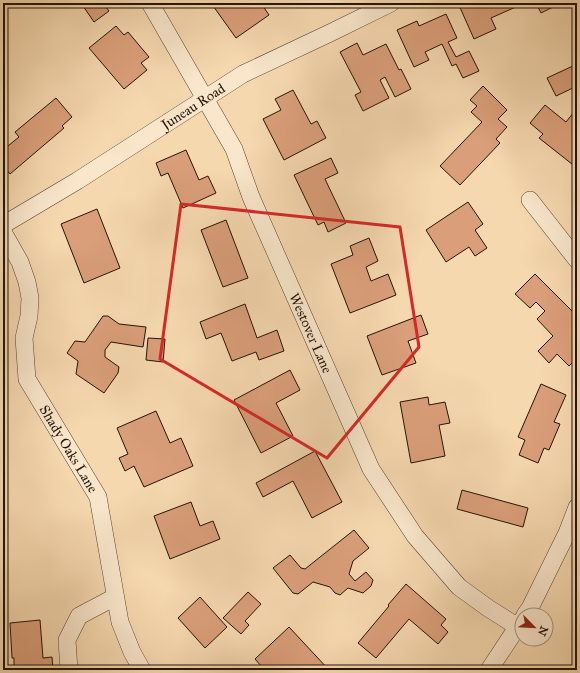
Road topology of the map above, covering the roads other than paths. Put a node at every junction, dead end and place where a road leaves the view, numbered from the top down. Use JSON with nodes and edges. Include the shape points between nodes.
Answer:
{"nodes":[{"id":1,"x":150,"y":3,"type":"edge"},
{"id":2,"x":391,"y":3,"type":"edge"},
{"id":3,"x":205,"y":98,"type":"junction"},
{"id":4,"x":530,"y":200,"type":"dead end"},
{"id":5,"x":3,"y":225,"type":"edge"},
{"id":6,"x":3,"y":232,"type":"edge"},
{"id":7,"x":577,"y":260,"type":"edge"},
{"id":8,"x":577,"y":507,"type":"edge"},
{"id":9,"x":115,"y":597,"type":"junction"},
{"id":10,"x":530,"y":607,"type":"edge"},
{"id":11,"x":514,"y":618,"type":"edge"},
{"id":12,"x":514,"y":633,"type":"edge"},
{"id":13,"x":69,"y":670,"type":"edge"},
{"id":14,"x":142,"y":670,"type":"edge"},
{"id":15,"x":489,"y":670,"type":"edge"}],
"edges":[{"from":1,"to":3,"type":"street","name":"Westover Lane"},
{"from":2,"to":3,"type":"street","name":"Juneau Road","via":[[243,74]]},
{"from":3,"to":5,"type":"street","name":"Juneau Road","via":[[77,181]]},
{"from":3,"to":11,"type":"street","name":"Westover Lane","via":[[234,149],[251,196],[371,469],[415,536],[459,587],[488,608]]},
{"from":4,"to":7,"type":"street"},
{"from":6,"to":9,"type":"street","name":"Shady Oaks Lane","via":[[20,262],[30,298],[24,338],[27,379],[98,496]]},
{"from":8,"to":10,"type":"street"},
{"from":9,"to":13,"type":"street","via":[[79,616],[67,640]]},
{"from":9,"to":14,"type":"street","name":"Shady Oaks Lane","via":[[120,622]]},
{"from":12,"to":15,"type":"street"}]}
